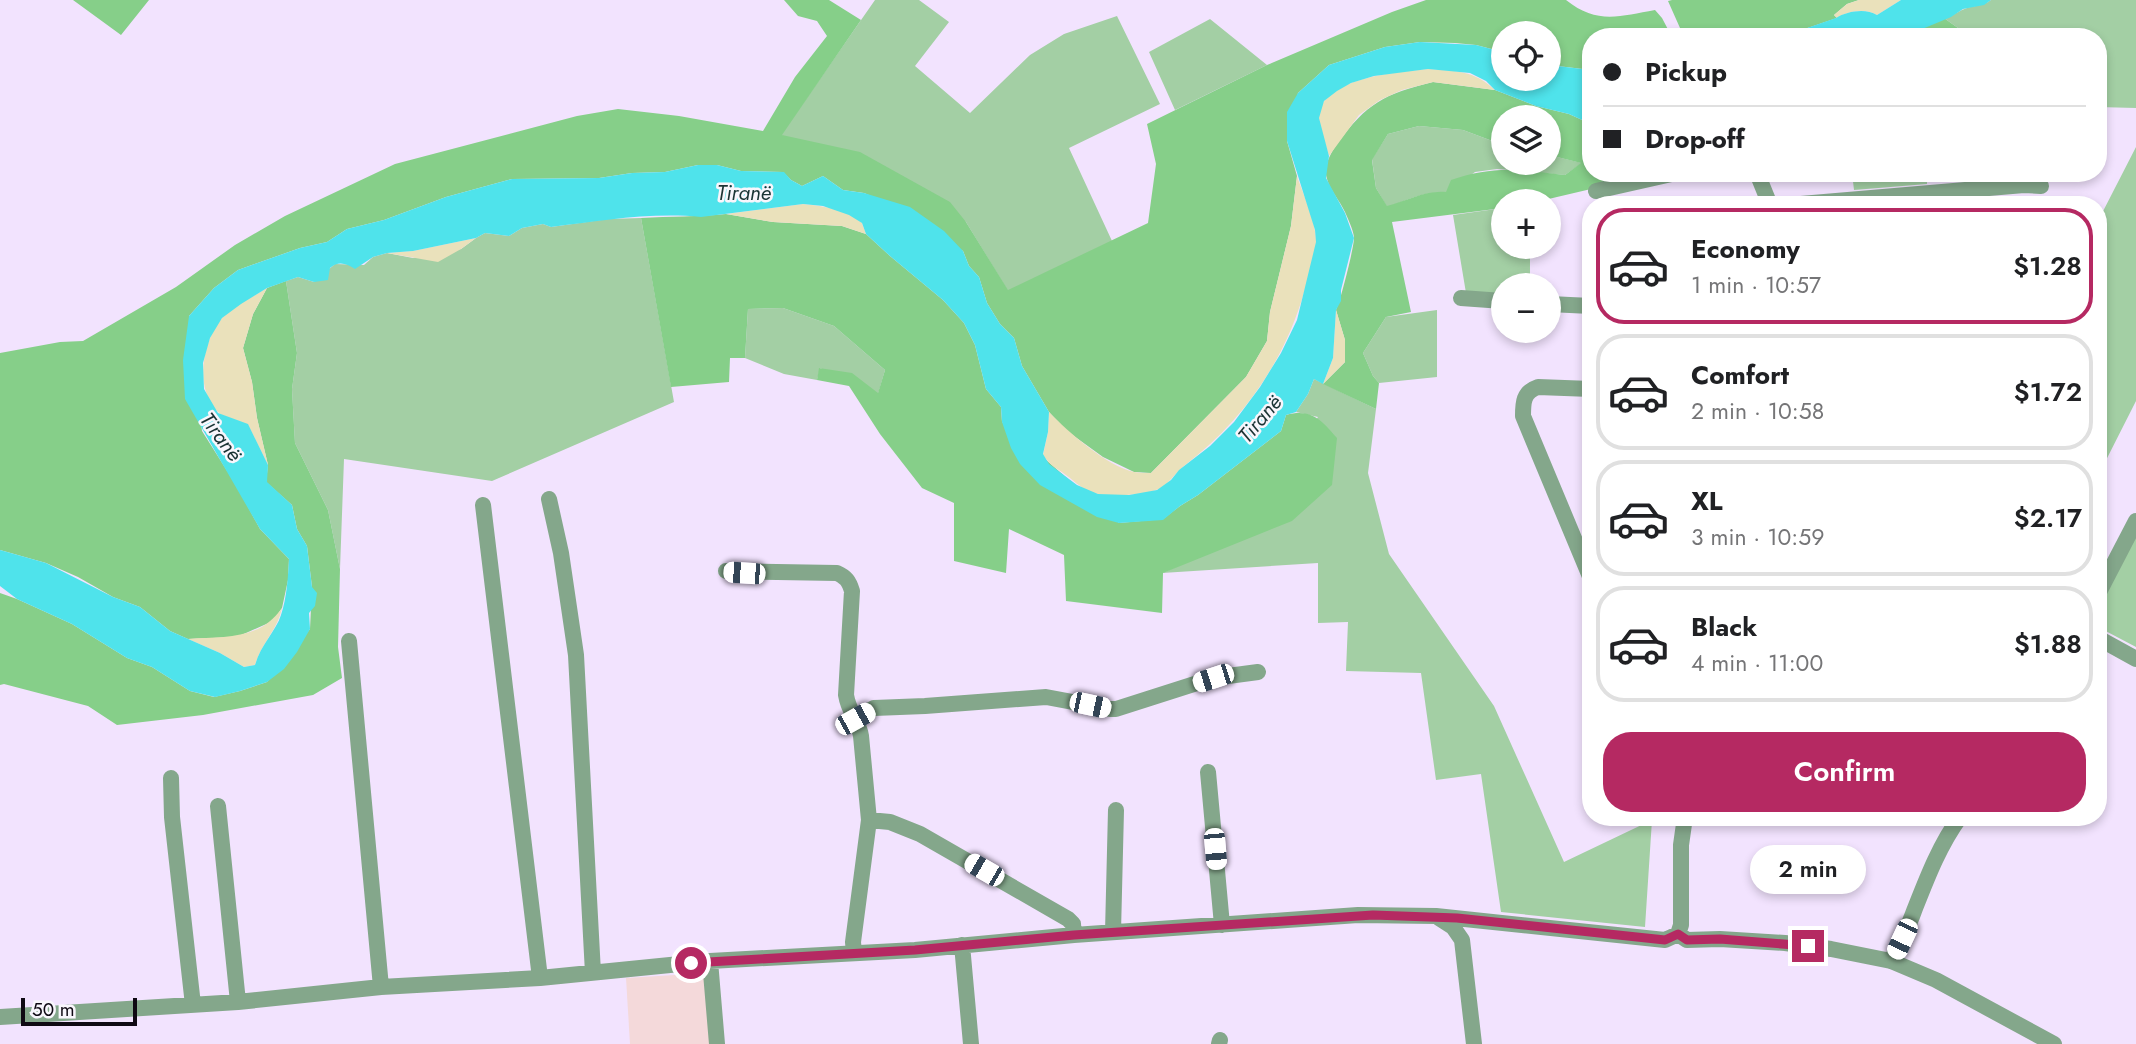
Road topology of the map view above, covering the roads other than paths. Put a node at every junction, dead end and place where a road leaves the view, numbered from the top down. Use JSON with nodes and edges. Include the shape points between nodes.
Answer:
{"nodes":[{"id":1,"x":1636,"y":182,"type":"edge"},
{"id":2,"x":2041,"y":186,"type":"dead end"},
{"id":3,"x":1596,"y":191,"type":"dead end"},
{"id":4,"x":1895,"y":196,"type":"edge"},
{"id":5,"x":1461,"y":298,"type":"dead end"},
{"id":6,"x":1491,"y":300,"type":"edge"},
{"id":7,"x":1561,"y":305,"type":"edge"},
{"id":8,"x":1582,"y":306,"type":"edge"},
{"id":9,"x":1582,"y":388,"type":"edge"},
{"id":10,"x":550,"y":499,"type":"dead end"},
{"id":11,"x":483,"y":505,"type":"dead end"},
{"id":12,"x":2136,"y":521,"type":"edge"},
{"id":13,"x":1582,"y":557,"type":"edge"},
{"id":14,"x":726,"y":571,"type":"dead end"},
{"id":15,"x":2107,"y":577,"type":"edge"},
{"id":16,"x":349,"y":641,"type":"dead end"},
{"id":17,"x":2107,"y":643,"type":"edge"},
{"id":18,"x":2136,"y":659,"type":"edge"},
{"id":19,"x":1258,"y":672,"type":"dead end"},
{"id":20,"x":855,"y":719,"type":"junction"},
{"id":21,"x":1208,"y":772,"type":"dead end"},
{"id":22,"x":171,"y":778,"type":"dead end"},
{"id":23,"x":218,"y":806,"type":"dead end"},
{"id":24,"x":1116,"y":810,"type":"dead end"},
{"id":25,"x":869,"y":820,"type":"junction"},
{"id":26,"x":1684,"y":826,"type":"edge"},
{"id":27,"x":1954,"y":826,"type":"edge"},
{"id":28,"x":1436,"y":916,"type":"junction"},
{"id":29,"x":1500,"y":922,"type":"junction"},
{"id":30,"x":1222,"y":925,"type":"junction"},
{"id":31,"x":1113,"y":932,"type":"junction"},
{"id":32,"x":1678,"y":934,"type":"junction"},
{"id":33,"x":1074,"y":935,"type":"junction"},
{"id":34,"x":962,"y":945,"type":"junction"},
{"id":35,"x":854,"y":953,"type":"junction"},
{"id":36,"x":1465,"y":956,"type":"junction"},
{"id":37,"x":710,"y":961,"type":"junction"},
{"id":38,"x":1891,"y":961,"type":"junction"},
{"id":39,"x":593,"y":973,"type":"junction"},
{"id":40,"x":540,"y":978,"type":"junction"},
{"id":41,"x":380,"y":987,"type":"junction"},
{"id":42,"x":238,"y":1002,"type":"junction"},
{"id":43,"x":192,"y":1005,"type":"junction"},
{"id":44,"x":0,"y":1017,"type":"edge"},
{"id":45,"x":717,"y":1044,"type":"edge"},
{"id":46,"x":971,"y":1044,"type":"edge"},
{"id":47,"x":1474,"y":1044,"type":"edge"},
{"id":48,"x":2054,"y":1044,"type":"edge"}],
"edges":[{"from":1,"to":3,"type":"street"},
{"from":2,"to":4,"type":"street"},
{"from":5,"to":6,"type":"street"},
{"from":7,"to":8,"type":"street"},
{"from":9,"to":13,"type":"street","via":[[1530,389],[1523,404],[1523,416]]},
{"from":10,"to":39,"type":"street","via":[[576,654]]},
{"from":11,"to":40,"type":"street"},
{"from":12,"to":15,"type":"street"},
{"from":14,"to":20,"type":"street","via":[[836,573],[850,582],[846,695]]},
{"from":16,"to":41,"type":"street"},
{"from":17,"to":18,"type":"street"},
{"from":19,"to":20,"type":"street","via":[[1213,678],[1116,709],[1046,697],[874,708]]},
{"from":20,"to":25,"type":"street","via":[[860,726]]},
{"from":21,"to":30,"type":"street"},
{"from":22,"to":43,"type":"street"},
{"from":23,"to":42,"type":"street"},
{"from":24,"to":31,"type":"street"},
{"from":25,"to":33,"type":"street","via":[[890,822],[920,834],[1068,919]]},
{"from":25,"to":35,"type":"street"},
{"from":26,"to":32,"type":"street"},
{"from":27,"to":38,"type":"street","via":[[1927,874]]},
{"from":28,"to":29,"type":"street"},
{"from":28,"to":30,"type":"street","via":[[1358,915]]},
{"from":28,"to":36,"type":"street","via":[[1458,932]]},
{"from":29,"to":32,"type":"street","via":[[1665,940]]},
{"from":29,"to":36,"type":"street","via":[[1477,928]]},
{"from":30,"to":31,"type":"street"},
{"from":31,"to":33,"type":"street"},
{"from":32,"to":38,"type":"street","via":[[1687,940],[1796,945]]},
{"from":33,"to":34,"type":"street"},
{"from":34,"to":35,"type":"street"},
{"from":34,"to":46,"type":"street"},
{"from":35,"to":37,"type":"street"},
{"from":36,"to":47,"type":"street"},
{"from":37,"to":39,"type":"street"},
{"from":37,"to":45,"type":"street"},
{"from":38,"to":48,"type":"street"},
{"from":39,"to":40,"type":"street"},
{"from":40,"to":41,"type":"street"},
{"from":41,"to":42,"type":"street"},
{"from":42,"to":43,"type":"street"},
{"from":43,"to":44,"type":"street"}]}
